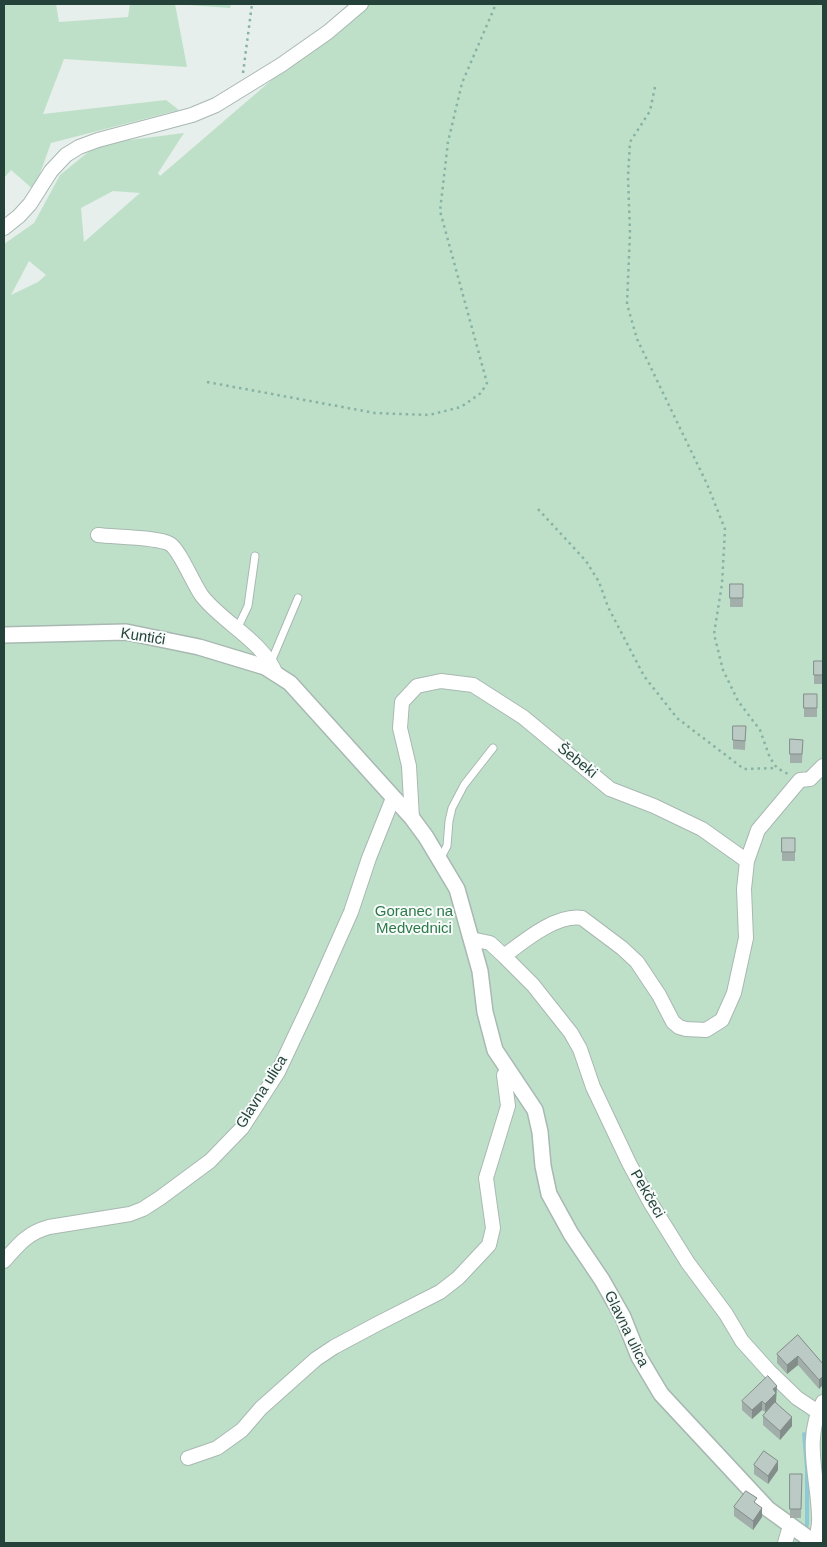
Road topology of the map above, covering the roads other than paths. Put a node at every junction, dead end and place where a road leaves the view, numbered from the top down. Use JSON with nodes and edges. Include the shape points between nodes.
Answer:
{"nodes":[{"id":1,"x":362,"y":4,"type":"edge"},
{"id":2,"x":4,"y":228,"type":"edge"},
{"id":3,"x":98,"y":535,"type":"dead end"},
{"id":4,"x":256,"y":556,"type":"dead end"},
{"id":5,"x":298,"y":598,"type":"dead end"},
{"id":6,"x":237,"y":629,"type":"junction"},
{"id":7,"x":4,"y":635,"type":"edge"},
{"id":8,"x":273,"y":668,"type":"junction"},
{"id":9,"x":493,"y":748,"type":"dead end"},
{"id":10,"x":823,"y":766,"type":"edge"},
{"id":11,"x":393,"y":798,"type":"junction"},
{"id":12,"x":412,"y":818,"type":"junction"},
{"id":13,"x":439,"y":859,"type":"junction"},
{"id":14,"x":747,"y":860,"type":"junction"},
{"id":15,"x":471,"y":939,"type":"junction"},
{"id":16,"x":504,"y":956,"type":"junction"},
{"id":17,"x":508,"y":1070,"type":"junction"},
{"id":18,"x":4,"y":1262,"type":"edge"},
{"id":19,"x":821,"y":1407,"type":"edge"},
{"id":20,"x":188,"y":1458,"type":"dead end"},
{"id":21,"x":806,"y":1537,"type":"edge"},
{"id":22,"x":785,"y":1543,"type":"edge"}],
"edges":[{"from":1,"to":2,"type":"street","via":[[281,65],[216,105],[192,115],[98,140],[66,155],[30,204]]},
{"from":3,"to":6,"type":"street","name":"Kuntići","via":[[161,540],[171,544],[202,595]]},
{"from":4,"to":6,"type":"lane","via":[[248,606]]},
{"from":5,"to":8,"type":"lane"},
{"from":6,"to":8,"type":"street","name":"Kuntići"},
{"from":7,"to":8,"type":"street","name":"Kuntići","via":[[126,632],[199,647]]},
{"from":8,"to":11,"type":"street","name":"Kuntići"},
{"from":9,"to":13,"type":"lane","via":[[464,785],[452,808],[447,846]]},
{"from":10,"to":14,"type":"street","via":[[810,779],[800,780],[758,830]]},
{"from":11,"to":12,"type":"street","name":"Kuntići"},
{"from":11,"to":18,"type":"street","name":"Glavna ulica","via":[[351,912],[278,1072],[242,1128],[210,1161],[143,1209],[38,1230],[27,1236]]},
{"from":12,"to":13,"type":"street","name":"Glavna ulica"},
{"from":12,"to":14,"type":"street","name":"Šebeki","via":[[409,766],[400,728],[402,702],[417,686],[441,681],[473,685],[523,717],[610,788],[702,829]]},
{"from":13,"to":15,"type":"street","name":"Glavna ulica","via":[[457,889]]},
{"from":14,"to":16,"type":"street","via":[[744,889],[746,938],[734,993],[722,1020],[706,1030],[686,1030],[673,1022],[638,962],[582,918],[564,919],[537,932]]},
{"from":15,"to":16,"type":"street","name":"Pekčeci","via":[[490,943]]},
{"from":15,"to":17,"type":"street","name":"Glavna ulica","via":[[480,971],[484,1012],[495,1050]]},
{"from":16,"to":19,"type":"street","name":"Pekčeci","via":[[571,1032],[593,1087],[650,1202],[742,1341],[798,1398]]},
{"from":17,"to":20,"type":"street","via":[[504,1075],[508,1106],[486,1178],[493,1228],[490,1245],[440,1292],[316,1359],[261,1408],[242,1430],[217,1448]]},
{"from":17,"to":21,"type":"street","name":"Glavna ulica","via":[[535,1110],[549,1194],[623,1317],[638,1356],[652,1380],[661,1394],[768,1509]]},
{"from":19,"to":21,"type":"street","via":[[814,1424],[812,1453],[820,1518]]},
{"from":21,"to":22,"type":"street"}]}
